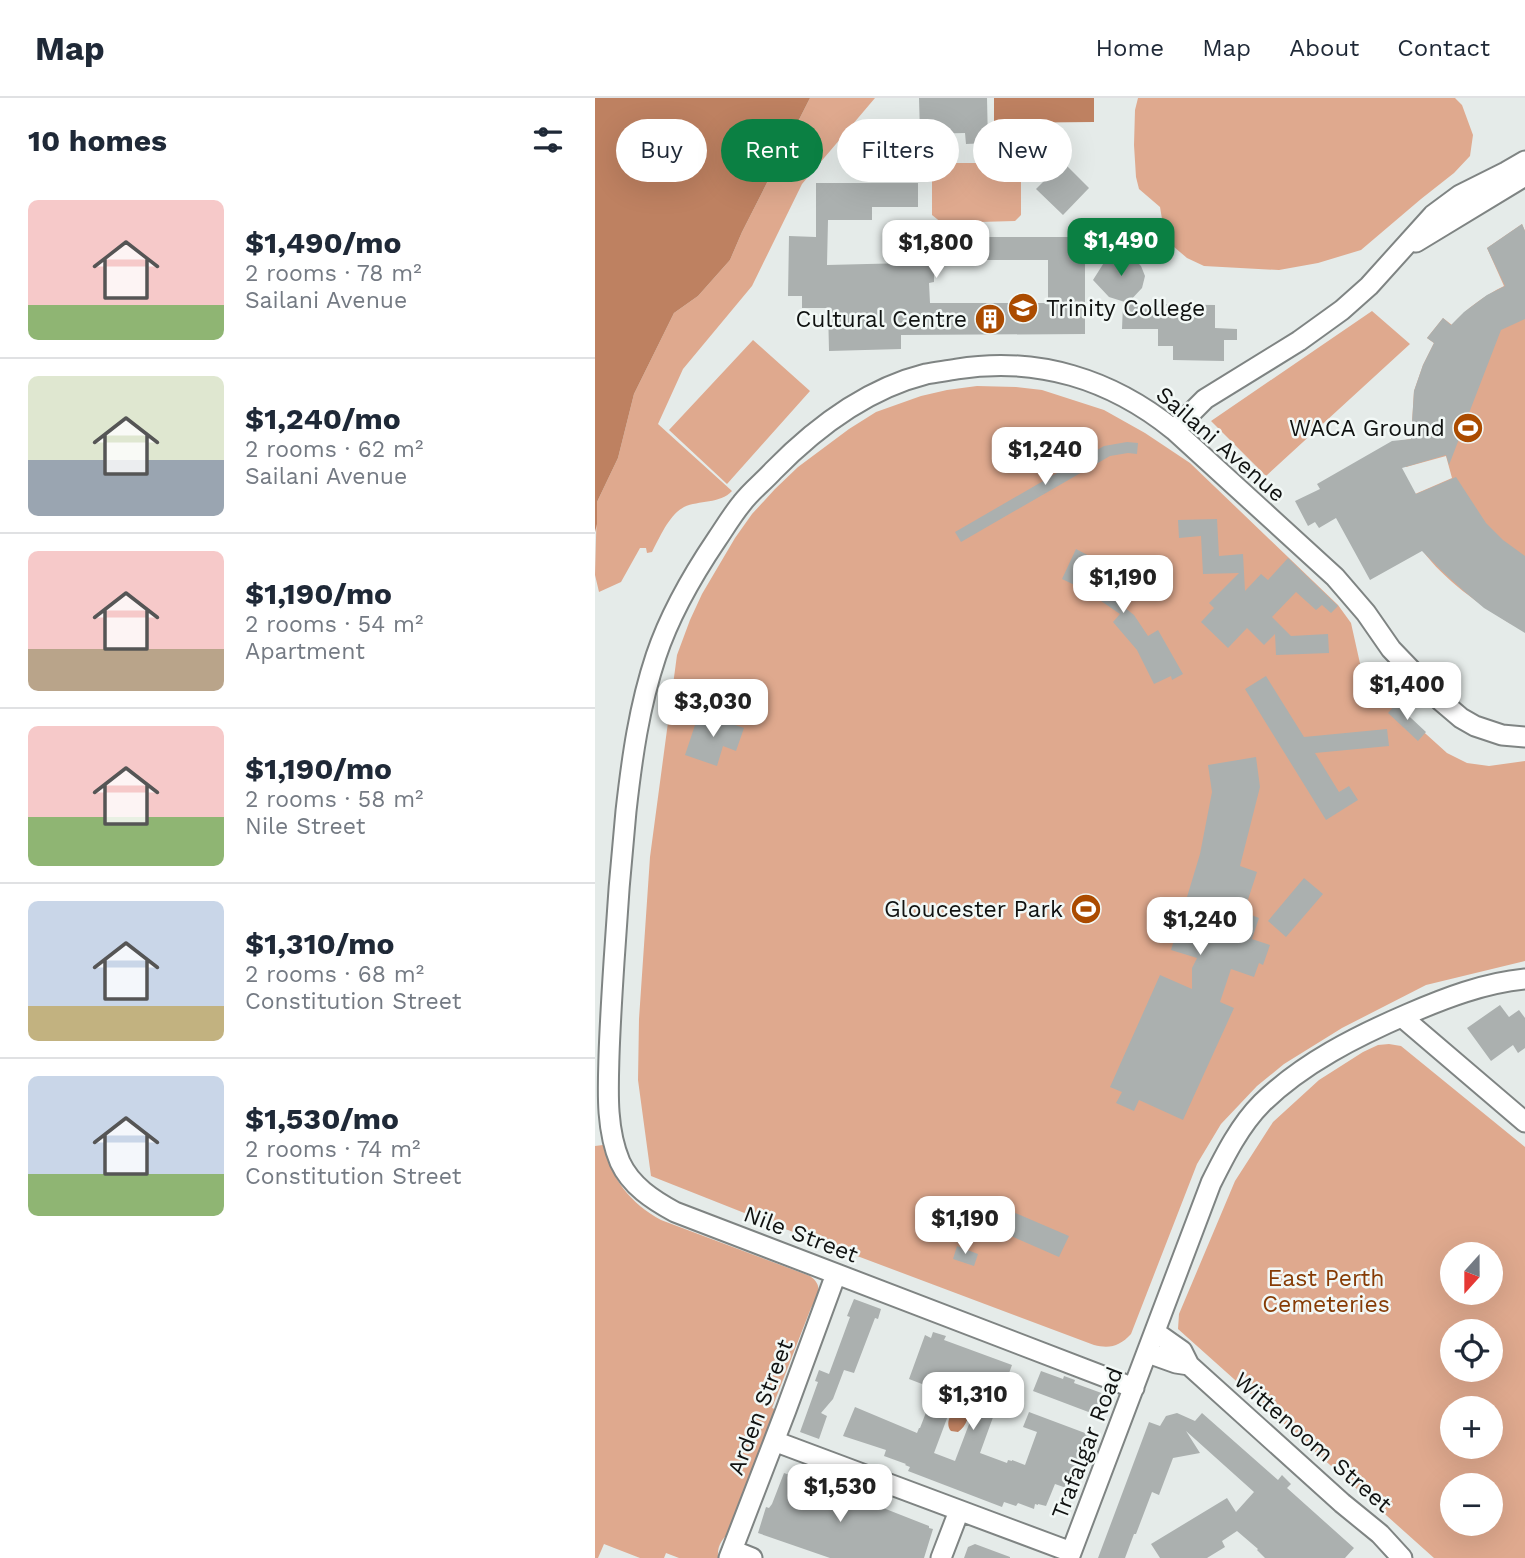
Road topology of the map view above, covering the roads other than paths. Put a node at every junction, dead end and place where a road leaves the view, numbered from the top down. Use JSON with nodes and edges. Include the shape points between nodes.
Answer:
{"nodes":[{"id":1,"x":1525,"y":161,"type":"edge"},
{"id":2,"x":1525,"y":176,"type":"edge"},
{"id":3,"x":1401,"y":252,"type":"junction"},
{"id":4,"x":1174,"y":430,"type":"junction"},
{"id":5,"x":1525,"y":737,"type":"edge"},
{"id":6,"x":1525,"y":979,"type":"edge"},
{"id":7,"x":1402,"y":1017,"type":"junction"},
{"id":8,"x":1525,"y":1122,"type":"edge"},
{"id":9,"x":649,"y":1197,"type":"joint"},
{"id":10,"x":836,"y":1274,"type":"junction"},
{"id":11,"x":1151,"y":1343,"type":"junction"},
{"id":12,"x":1134,"y":1388,"type":"junction"},
{"id":13,"x":774,"y":1441,"type":"junction"},
{"id":14,"x":959,"y":1511,"type":"junction"},
{"id":15,"x":730,"y":1554,"type":"edge"},
{"id":16,"x":1070,"y":1555,"type":"edge"},
{"id":17,"x":752,"y":1558,"type":"edge"},
{"id":18,"x":941,"y":1558,"type":"edge"},
{"id":19,"x":1402,"y":1558,"type":"edge"}],
"edges":[{"from":1,"to":3,"type":"street","via":[[1460,195],[1433,215]]},
{"from":2,"to":3,"type":"street"},
{"from":3,"to":4,"type":"street","via":[[1342,310],[1205,399]]},
{"from":4,"to":5,"type":"street","name":"Sailani Avenue","via":[[1335,577],[1391,649],[1441,701],[1475,726]]},
{"from":4,"to":9,"type":"street","name":"Sailani Avenue","via":[[1131,400],[1055,370],[970,367],[925,374],[852,405],[820,429],[743,502],[722,531],[684,591],[650,676],[636,734],[619,876],[610,1125],[621,1164]]},
{"from":6,"to":7,"type":"street","name":"Trafalgar Road","via":[[1437,1001]]},
{"from":7,"to":8,"type":"street"},
{"from":7,"to":11,"type":"street","name":"Trafalgar Road","via":[[1367,1032],[1289,1080],[1245,1124],[1211,1183]]},
{"from":9,"to":10,"type":"street","name":"Nile Street","via":[[675,1212]]},
{"from":10,"to":12,"type":"street","name":"Nile Street"},
{"from":10,"to":13,"type":"street","name":"Arden Street"},
{"from":11,"to":12,"type":"street","name":"Trafalgar Road"},
{"from":11,"to":19,"type":"street","name":"Wittenoom Street","via":[[1182,1351],[1189,1365]]},
{"from":12,"to":16,"type":"street","name":"Trafalgar Road"},
{"from":13,"to":14,"type":"street"},
{"from":13,"to":15,"type":"street","name":"Arden Street"},
{"from":14,"to":16,"type":"street"},
{"from":14,"to":18,"type":"street"},
{"from":15,"to":17,"type":"street"}]}
